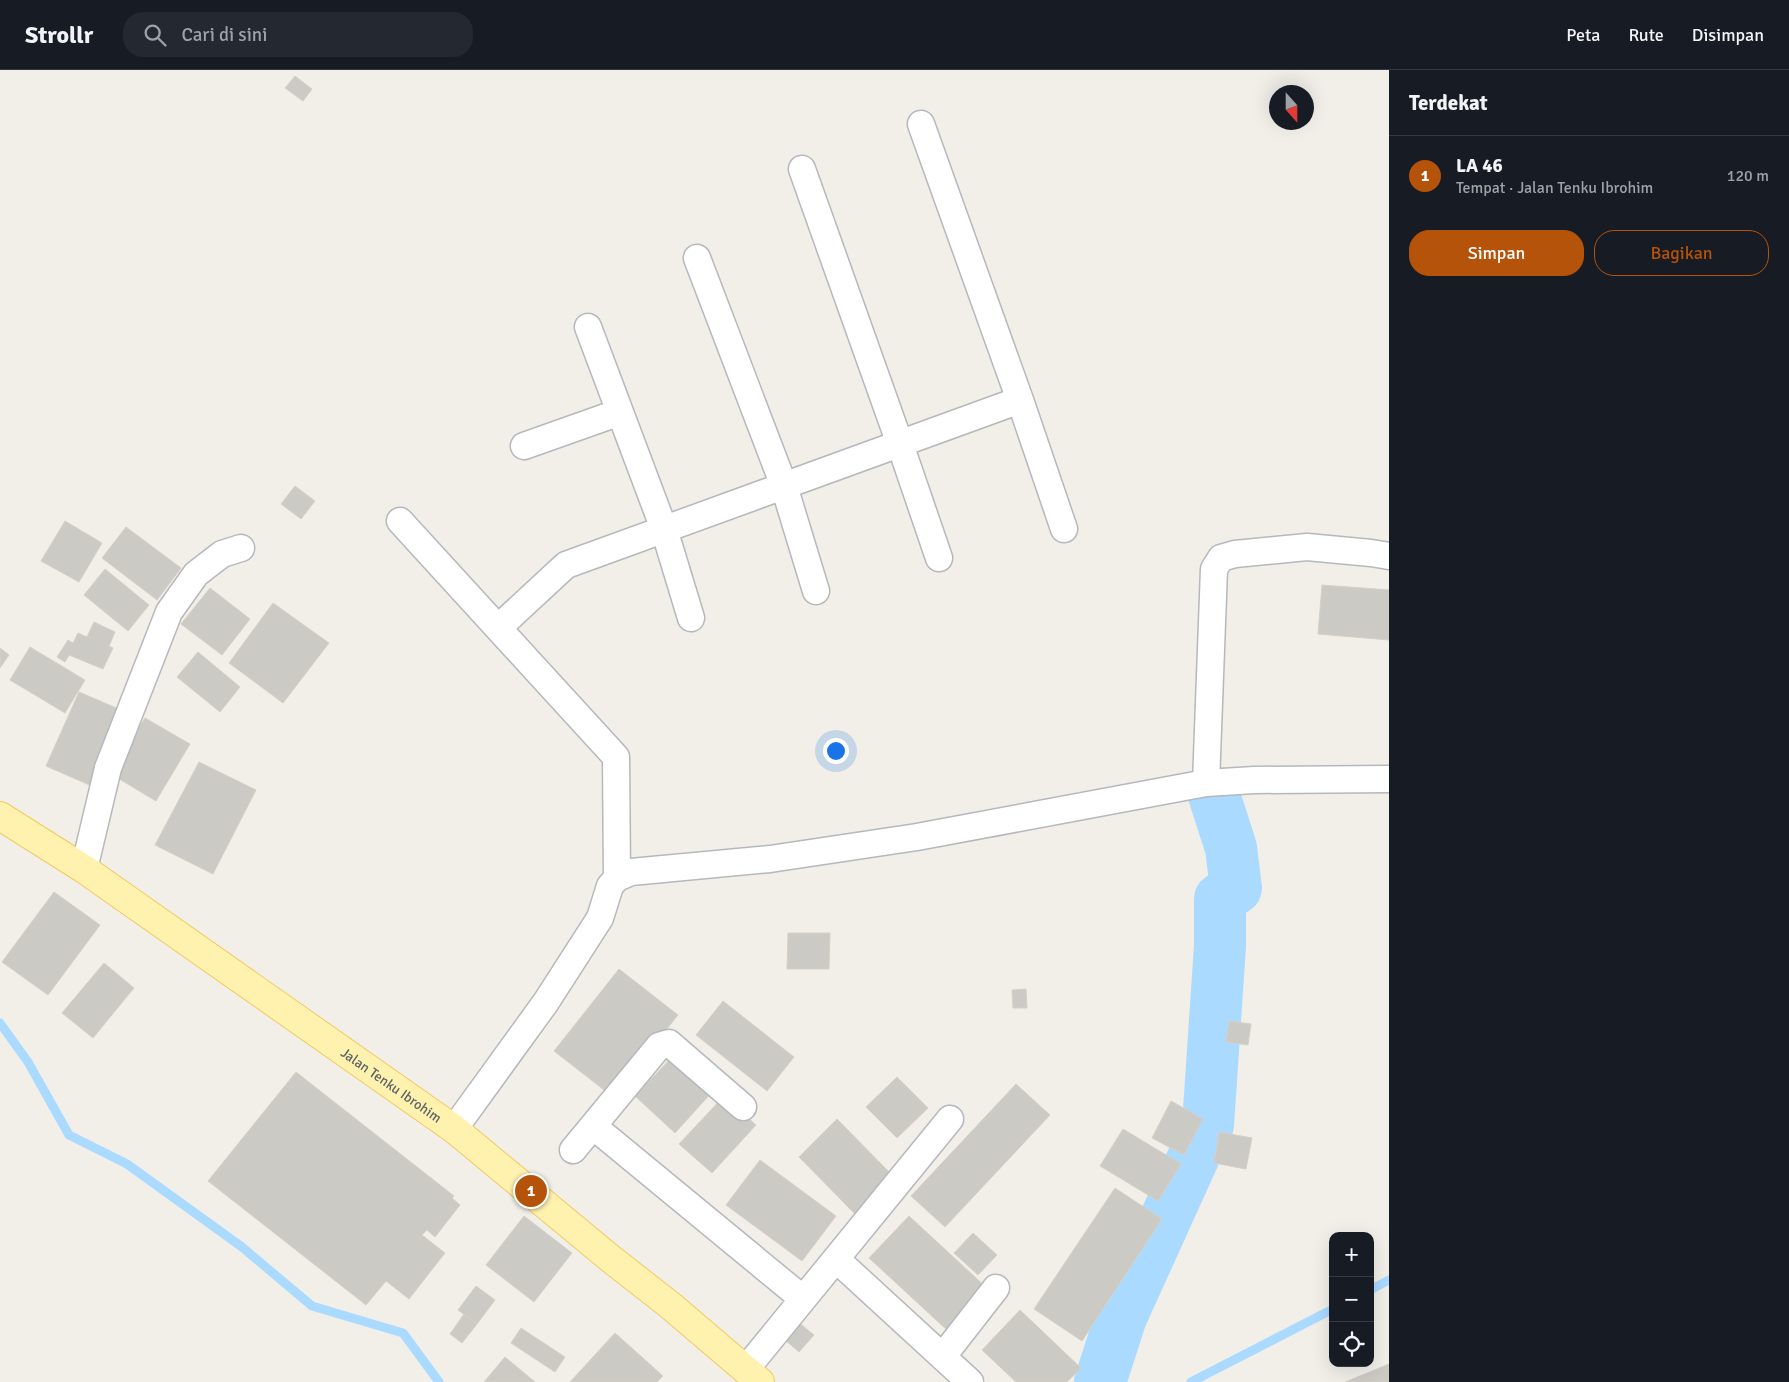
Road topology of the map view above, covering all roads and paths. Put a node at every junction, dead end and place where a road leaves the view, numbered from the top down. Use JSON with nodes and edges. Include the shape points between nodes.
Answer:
{"nodes":[{"id":1,"x":921,"y":124,"type":"dead end"},
{"id":2,"x":802,"y":169,"type":"dead end"},
{"id":3,"x":696,"y":258,"type":"dead end"},
{"id":4,"x":588,"y":327,"type":"dead end"},
{"id":5,"x":1020,"y":400,"type":"junction"},
{"id":6,"x":620,"y":412,"type":"junction"},
{"id":7,"x":900,"y":444,"type":"junction"},
{"id":8,"x":524,"y":446,"type":"dead end"},
{"id":9,"x":784,"y":486,"type":"junction"},
{"id":10,"x":400,"y":522,"type":"dead end"},
{"id":11,"x":664,"y":529,"type":"junction"},
{"id":12,"x":1064,"y":529,"type":"dead end"},
{"id":13,"x":241,"y":548,"type":"dead end"},
{"id":14,"x":1389,"y":556,"type":"edge"},
{"id":15,"x":939,"y":558,"type":"dead end"},
{"id":16,"x":816,"y":591,"type":"dead end"},
{"id":17,"x":691,"y":618,"type":"dead end"},
{"id":18,"x":498,"y":628,"type":"junction"},
{"id":19,"x":1389,"y":779,"type":"edge"},
{"id":20,"x":1206,"y":782,"type":"junction"},
{"id":21,"x":0,"y":816,"type":"edge"},
{"id":22,"x":84,"y":869,"type":"junction"},
{"id":23,"x":617,"y":878,"type":"junction"},
{"id":24,"x":743,"y":1106,"type":"dead end"},
{"id":25,"x":950,"y":1119,"type":"dead end"},
{"id":26,"x":593,"y":1126,"type":"junction"},
{"id":27,"x":454,"y":1129,"type":"junction"},
{"id":28,"x":573,"y":1150,"type":"dead end"},
{"id":29,"x":836,"y":1259,"type":"junction"},
{"id":30,"x":996,"y":1288,"type":"dead end"},
{"id":31,"x":803,"y":1299,"type":"junction"},
{"id":32,"x":942,"y":1356,"type":"junction"},
{"id":33,"x":753,"y":1376,"type":"edge"},
{"id":34,"x":970,"y":1382,"type":"edge"}],
"edges":[{"from":1,"to":5,"type":"street"},
{"from":2,"to":7,"type":"street"},
{"from":3,"to":9,"type":"street"},
{"from":4,"to":6,"type":"street"},
{"from":5,"to":7,"type":"street"},
{"from":5,"to":12,"type":"street"},
{"from":6,"to":8,"type":"street"},
{"from":6,"to":11,"type":"street"},
{"from":7,"to":9,"type":"street"},
{"from":7,"to":15,"type":"street"},
{"from":9,"to":11,"type":"street"},
{"from":9,"to":16,"type":"street"},
{"from":10,"to":18,"type":"street"},
{"from":11,"to":17,"type":"street"},
{"from":11,"to":18,"type":"street","via":[[566,565]]},
{"from":13,"to":22,"type":"street","via":[[222,554],[196,574],[169,612],[108,768]]},
{"from":14,"to":20,"type":"street","via":[[1307,547],[1221,558],[1214,569]]},
{"from":18,"to":23,"type":"street","via":[[616,757]]},
{"from":19,"to":20,"type":"street"},
{"from":20,"to":23,"type":"street","via":[[916,837],[770,859],[630,872]]},
{"from":21,"to":22,"type":"main road","name":"Jalan Tenku Ibrohim"},
{"from":22,"to":27,"type":"main road","name":"Jalan Tenku Ibrohim"},
{"from":23,"to":27,"type":"street","via":[[610,886],[600,918],[562,977]]},
{"from":24,"to":26,"type":"street","via":[[669,1044],[664,1044]]},
{"from":25,"to":29,"type":"street"},
{"from":26,"to":28,"type":"street"},
{"from":26,"to":31,"type":"street"},
{"from":27,"to":33,"type":"main road","name":"Jalan Tenku Ibrohim"},
{"from":29,"to":31,"type":"street"},
{"from":29,"to":32,"type":"street"},
{"from":30,"to":32,"type":"street"},
{"from":31,"to":33,"type":"street"},
{"from":32,"to":34,"type":"street"}]}
